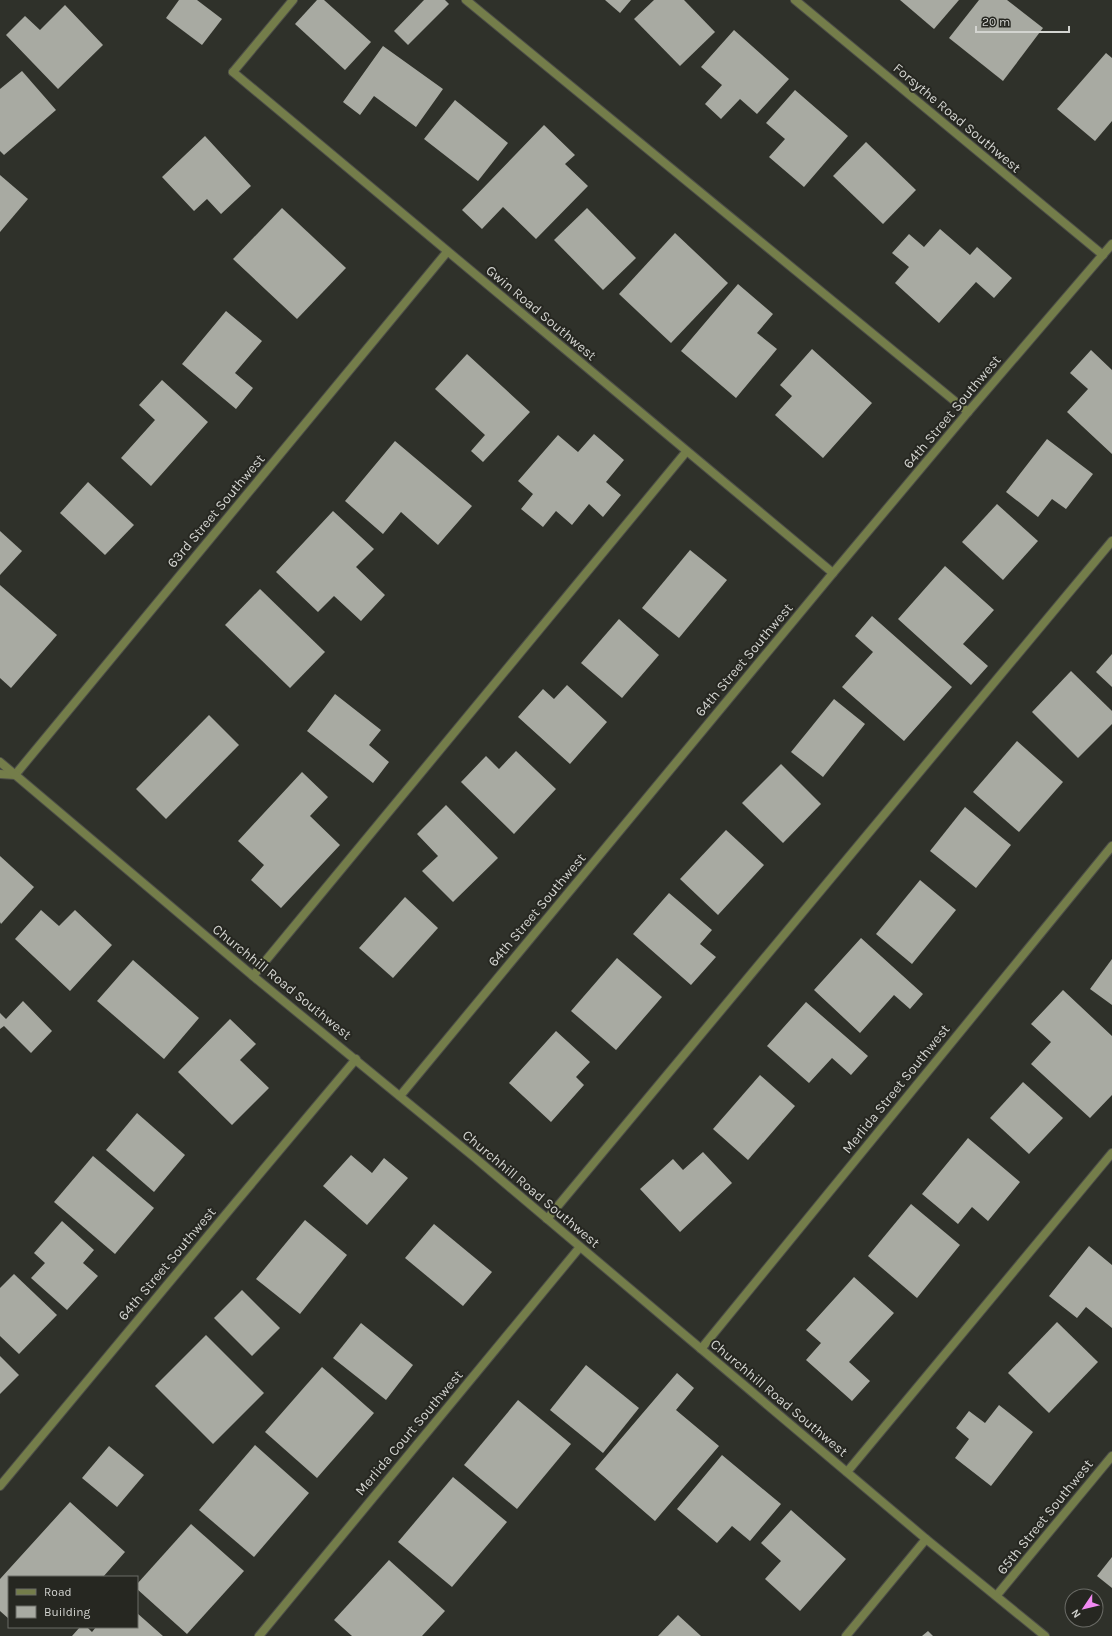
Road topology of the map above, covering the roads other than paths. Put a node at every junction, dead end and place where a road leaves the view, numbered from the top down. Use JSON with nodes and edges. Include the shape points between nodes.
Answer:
{"nodes":[{"id":1,"x":293,"y":0,"type":"edge"},
{"id":2,"x":466,"y":0,"type":"edge"},
{"id":3,"x":795,"y":0,"type":"edge"},
{"id":4,"x":1112,"y":244,"type":"edge"},
{"id":5,"x":447,"y":252,"type":"junction"},
{"id":6,"x":1103,"y":255,"type":"junction"},
{"id":7,"x":968,"y":412,"type":"junction"},
{"id":8,"x":686,"y":452,"type":"junction"},
{"id":9,"x":1112,"y":541,"type":"edge"},
{"id":10,"x":833,"y":573,"type":"junction"},
{"id":11,"x":0,"y":762,"type":"edge"},
{"id":12,"x":0,"y":774,"type":"edge"},
{"id":13,"x":15,"y":775,"type":"junction"},
{"id":14,"x":1112,"y":846,"type":"edge"},
{"id":15,"x":253,"y":976,"type":"junction"},
{"id":16,"x":356,"y":1059,"type":"junction"},
{"id":17,"x":400,"y":1096,"type":"junction"},
{"id":18,"x":1112,"y":1153,"type":"edge"},
{"id":19,"x":548,"y":1219,"type":"junction"},
{"id":20,"x":580,"y":1247,"type":"junction"},
{"id":21,"x":701,"y":1349,"type":"junction"},
{"id":22,"x":1112,"y":1456,"type":"edge"},
{"id":23,"x":847,"y":1472,"type":"junction"},
{"id":24,"x":0,"y":1486,"type":"edge"},
{"id":25,"x":926,"y":1539,"type":"junction"},
{"id":26,"x":997,"y":1596,"type":"junction"},
{"id":27,"x":259,"y":1636,"type":"edge"},
{"id":28,"x":846,"y":1636,"type":"edge"},
{"id":29,"x":1045,"y":1636,"type":"edge"}],
"edges":[{"from":1,"to":5,"type":"street","name":"Gwin Road Southwest","via":[[233,72]]},
{"from":2,"to":7,"type":"street"},
{"from":3,"to":6,"type":"street","name":"Forsythe Road Southwest"},
{"from":4,"to":6,"type":"street","name":"64th Street Southwest"},
{"from":5,"to":8,"type":"street","name":"Gwin Road Southwest"},
{"from":5,"to":13,"type":"street","name":"63rd Street Southwest"},
{"from":6,"to":7,"type":"street","name":"64th Street Southwest"},
{"from":7,"to":10,"type":"street","name":"64th Street Southwest"},
{"from":8,"to":10,"type":"street","name":"Gwin Road Southwest"},
{"from":8,"to":15,"type":"street"},
{"from":9,"to":19,"type":"street"},
{"from":10,"to":17,"type":"street","name":"64th Street Southwest"},
{"from":11,"to":13,"type":"street","name":"Churchhill Road Southwest"},
{"from":12,"to":13,"type":"street"},
{"from":13,"to":15,"type":"street","name":"Churchhill Road Southwest"},
{"from":14,"to":21,"type":"street","name":"Merlida Street Southwest"},
{"from":15,"to":16,"type":"street","name":"Churchhill Road Southwest"},
{"from":16,"to":17,"type":"street","name":"Churchhill Road Southwest"},
{"from":16,"to":24,"type":"street","name":"64th Street Southwest"},
{"from":17,"to":19,"type":"street","name":"Churchhill Road Southwest"},
{"from":18,"to":23,"type":"street"},
{"from":19,"to":20,"type":"street","name":"Churchhill Road Southwest"},
{"from":20,"to":21,"type":"street","name":"Churchhill Road Southwest"},
{"from":20,"to":27,"type":"street","name":"Merlida Court Southwest"},
{"from":21,"to":23,"type":"street","name":"Churchhill Road Southwest"},
{"from":22,"to":26,"type":"street","name":"65th Street Southwest"},
{"from":23,"to":25,"type":"street","name":"Churchhill Road Southwest"},
{"from":25,"to":26,"type":"street","name":"Churchhill Road Southwest"},
{"from":25,"to":28,"type":"street"},
{"from":26,"to":29,"type":"street","name":"Churchhill Road Southwest"}]}
